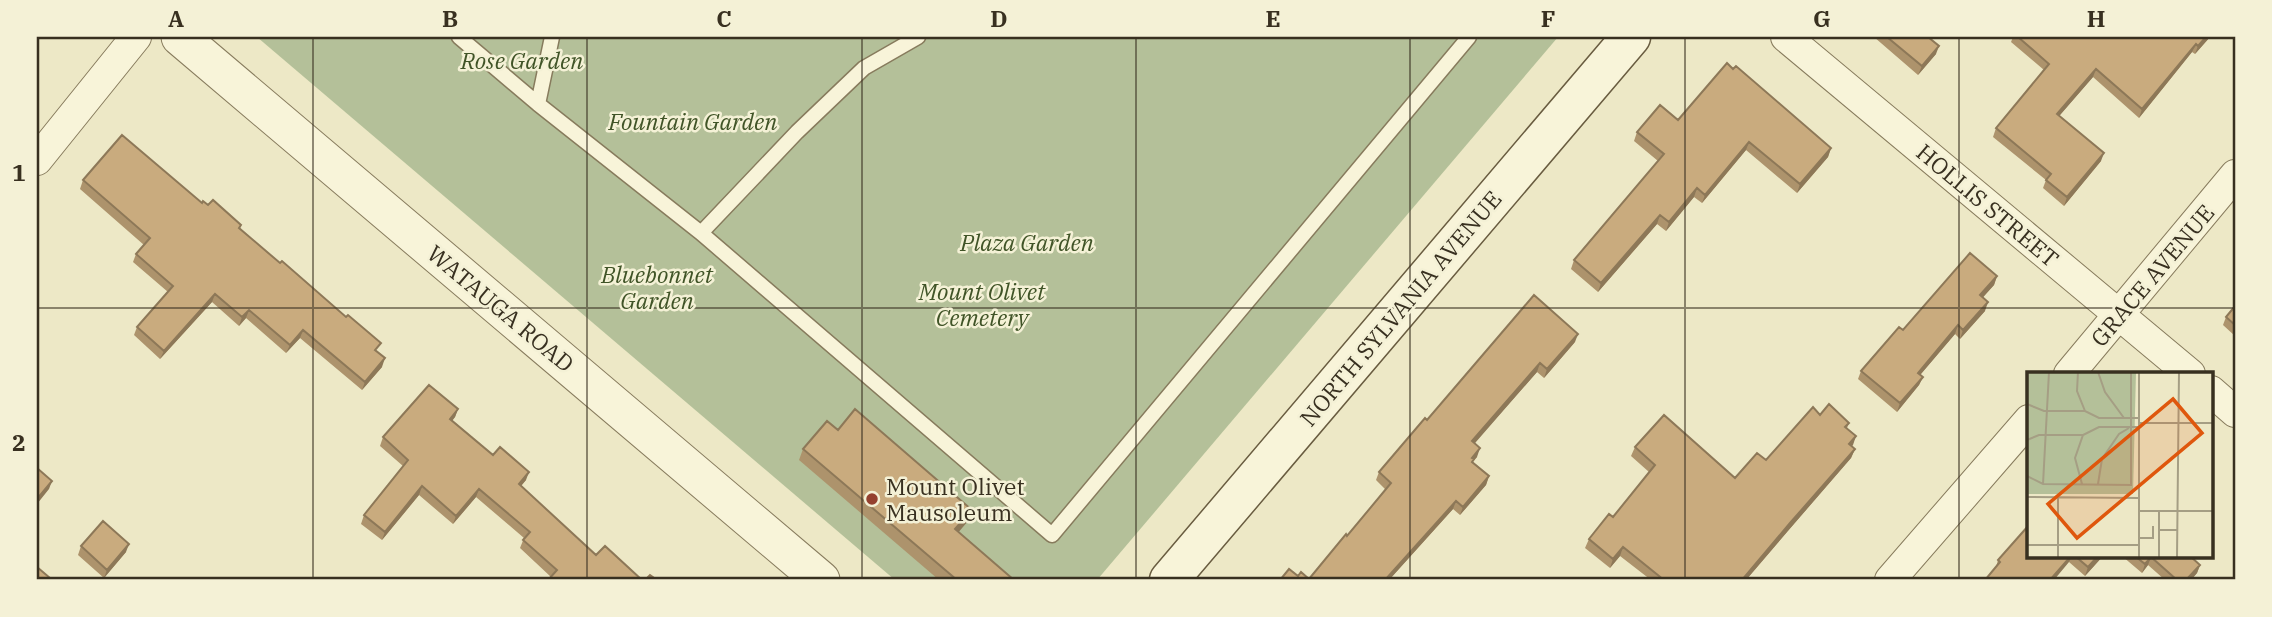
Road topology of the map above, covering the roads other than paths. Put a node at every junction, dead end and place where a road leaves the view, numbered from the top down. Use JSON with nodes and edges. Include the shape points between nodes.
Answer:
{"nodes":[{"id":1,"x":136,"y":37,"type":"edge"},
{"id":2,"x":180,"y":37,"type":"edge"},
{"id":3,"x":459,"y":37,"type":"edge"},
{"id":4,"x":552,"y":37,"type":"edge"},
{"id":5,"x":918,"y":37,"type":"edge"},
{"id":6,"x":1469,"y":37,"type":"edge"},
{"id":7,"x":1631,"y":37,"type":"edge"},
{"id":8,"x":1786,"y":37,"type":"edge"},
{"id":9,"x":538,"y":104,"type":"junction"},
{"id":10,"x":37,"y":160,"type":"edge"},
{"id":11,"x":2235,"y":175,"type":"edge"},
{"id":12,"x":701,"y":233,"type":"junction"},
{"id":13,"x":2120,"y":314,"type":"junction"},
{"id":14,"x":2071,"y":372,"type":"edge"},
{"id":15,"x":2188,"y":372,"type":"edge"},
{"id":16,"x":2212,"y":392,"type":"edge"},
{"id":17,"x":2235,"y":412,"type":"edge"},
{"id":18,"x":2027,"y":422,"type":"edge"},
{"id":19,"x":821,"y":580,"type":"edge"},
{"id":20,"x":1169,"y":580,"type":"edge"},
{"id":21,"x":1890,"y":580,"type":"edge"}],
"edges":[{"from":1,"to":10,"type":"street"},
{"from":2,"to":19,"type":"street","name":"WATAUGA ROAD"},
{"from":3,"to":9,"type":"lane"},
{"from":4,"to":9,"type":"lane"},
{"from":5,"to":12,"type":"lane","via":[[864,68]]},
{"from":6,"to":12,"type":"lane","via":[[1052,535]]},
{"from":7,"to":20,"type":"main road","name":"NORTH SYLVANIA AVENUE"},
{"from":8,"to":13,"type":"street","name":"HOLLIS STREET"},
{"from":9,"to":12,"type":"lane"},
{"from":11,"to":13,"type":"street","name":"GRACE AVENUE"},
{"from":13,"to":14,"type":"street","name":"GRACE AVENUE"},
{"from":13,"to":15,"type":"street","name":"HOLLIS STREET"},
{"from":16,"to":17,"type":"street"},
{"from":18,"to":21,"type":"street"}]}
